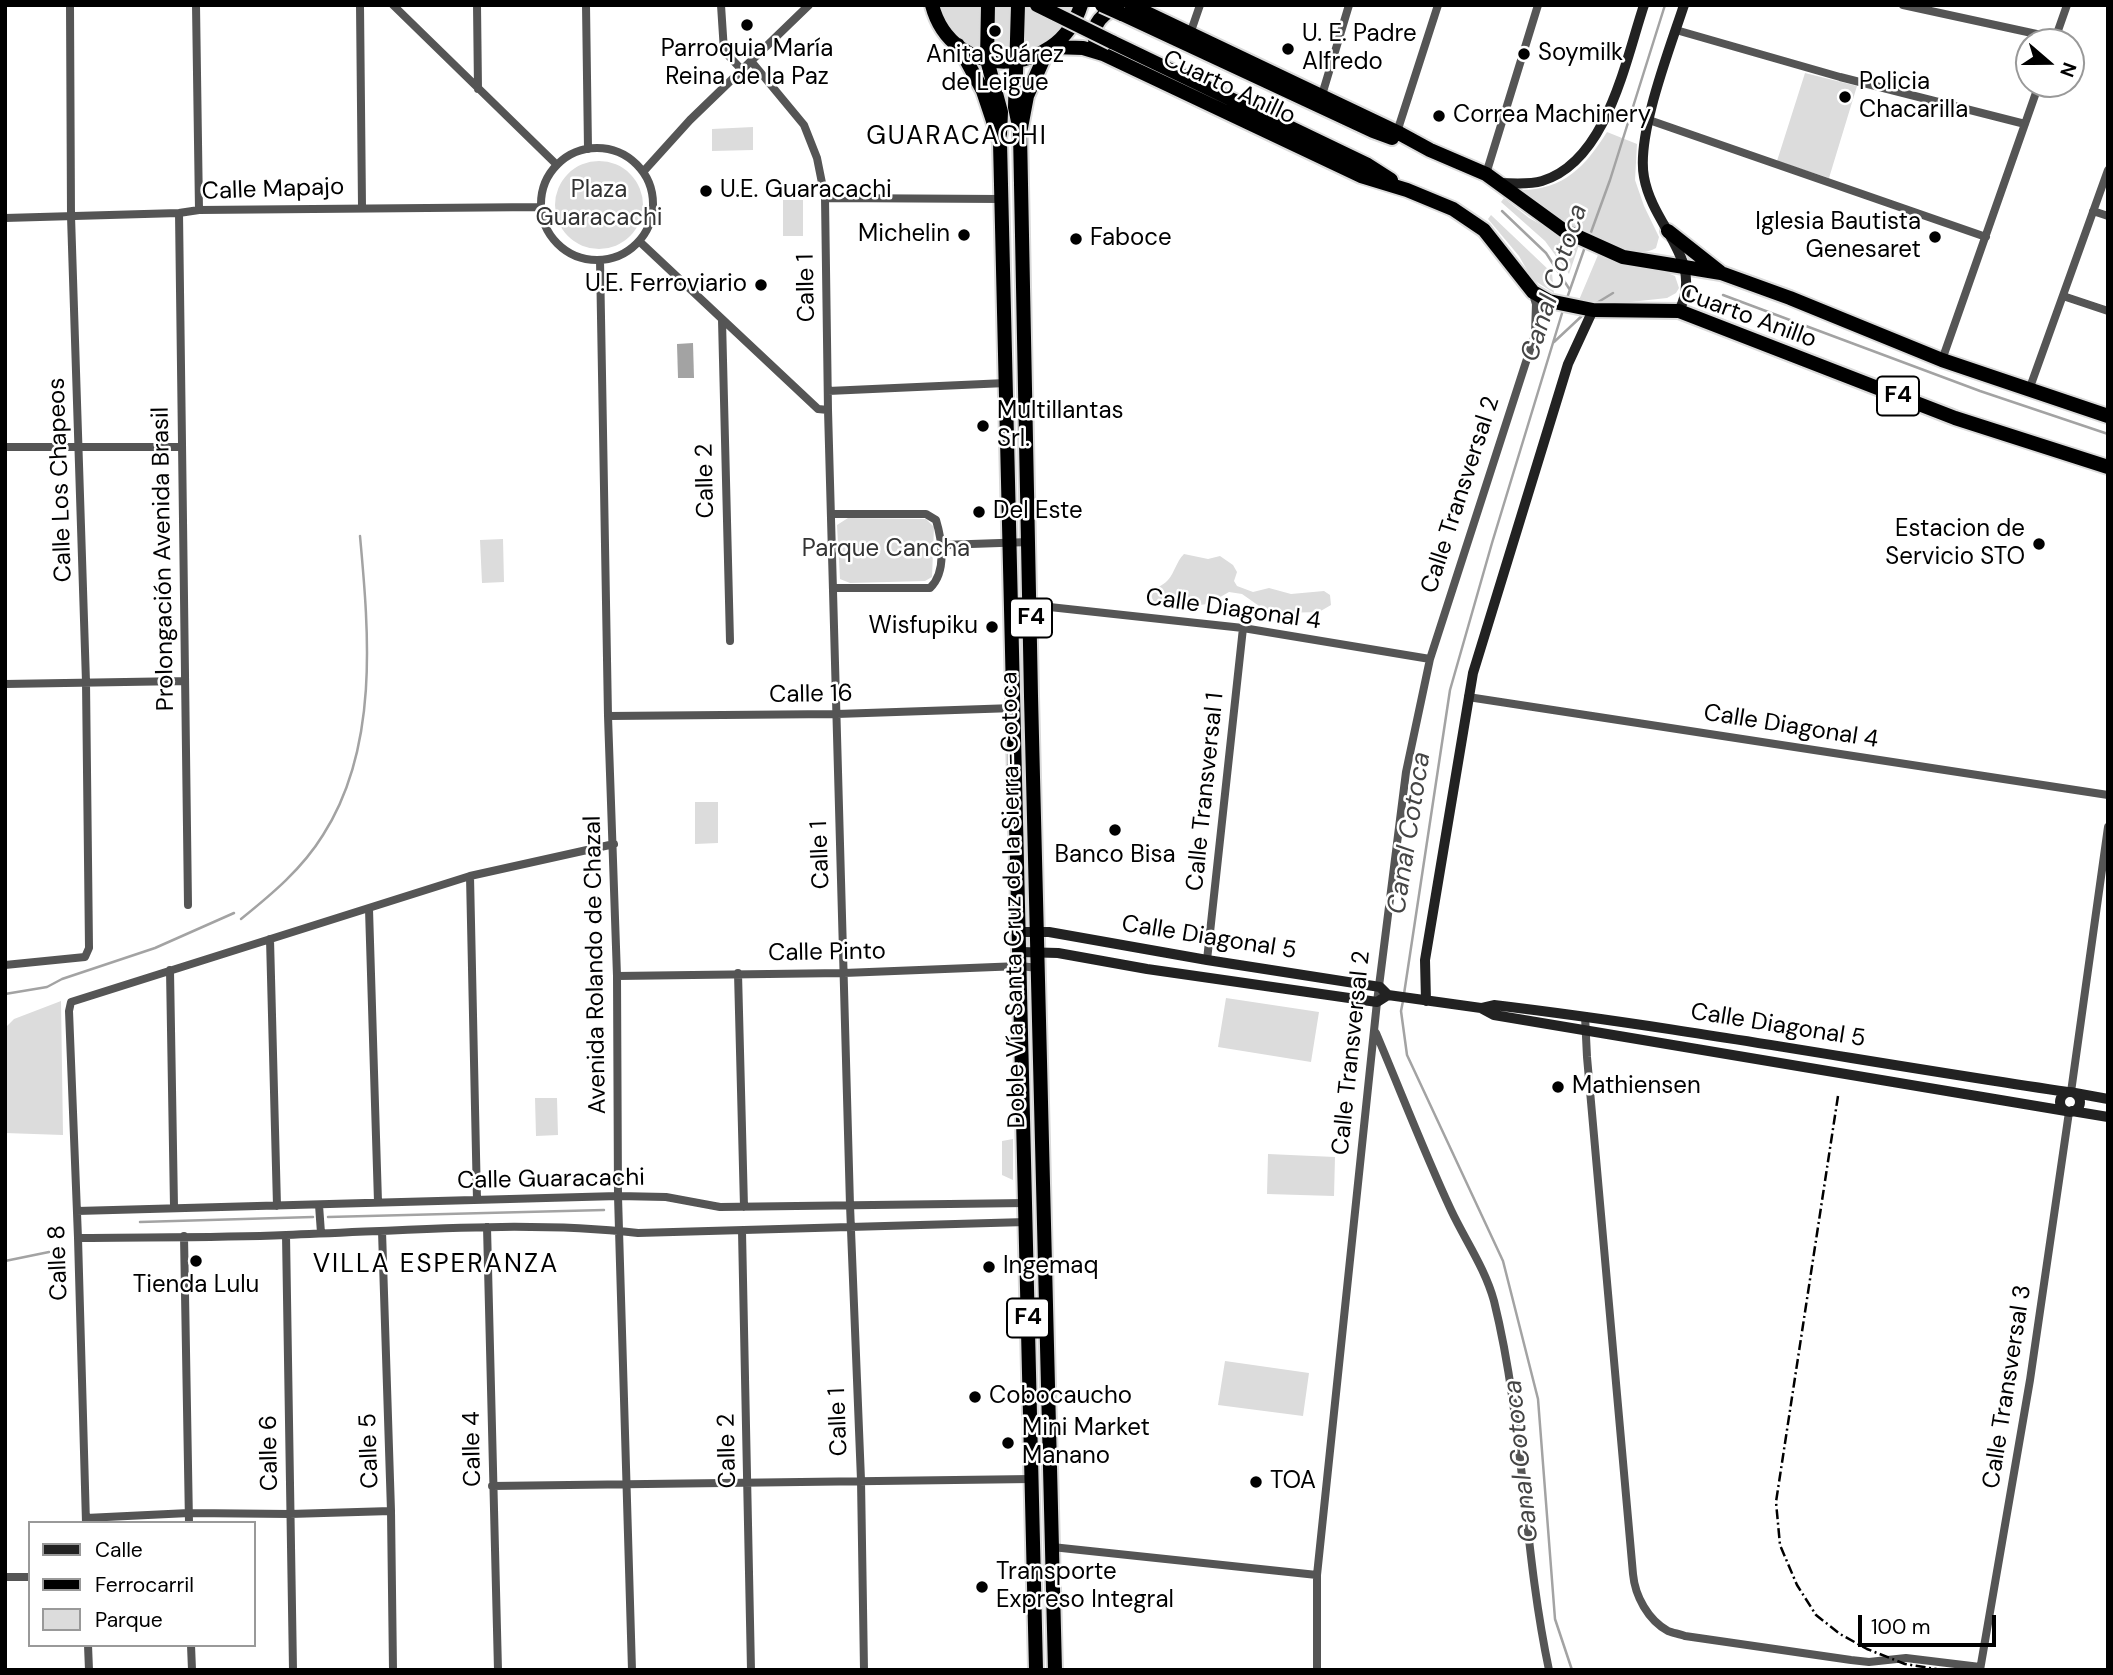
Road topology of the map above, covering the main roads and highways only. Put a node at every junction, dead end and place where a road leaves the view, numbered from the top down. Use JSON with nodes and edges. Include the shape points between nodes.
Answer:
{"nodes":[{"id":1,"x":932,"y":5,"type":"edge"},
{"id":2,"x":988,"y":5,"type":"edge"},
{"id":3,"x":1018,"y":5,"type":"edge"},
{"id":4,"x":1037,"y":5,"type":"edge"},
{"id":5,"x":1081,"y":5,"type":"edge"},
{"id":6,"x":1102,"y":5,"type":"edge"},
{"id":7,"x":1127,"y":8,"type":"edge"},
{"id":8,"x":958,"y":45,"type":"junction"},
{"id":9,"x":1108,"y":48,"type":"junction"},
{"id":10,"x":1050,"y":49,"type":"junction"},
{"id":11,"x":988,"y":61,"type":"junction"},
{"id":12,"x":1016,"y":62,"type":"junction"},
{"id":13,"x":1020,"y":133,"type":"junction"},
{"id":14,"x":1000,"y":142,"type":"junction"},
{"id":15,"x":1430,"y":150,"type":"junction"},
{"id":16,"x":1668,"y":231,"type":"road end"},
{"id":17,"x":1721,"y":272,"type":"junction"},
{"id":18,"x":2108,"y":416,"type":"edge"},
{"id":19,"x":2108,"y":467,"type":"edge"},
{"id":20,"x":1036,"y":1670,"type":"edge"},
{"id":21,"x":1055,"y":1670,"type":"edge"}],
"edges":[{"from":1,"to":8,"type":"highway","number":"F4"},
{"from":2,"to":11,"type":"highway"},
{"from":3,"to":12,"type":"highway"},
{"from":4,"to":9,"type":"highway","bridge":true},
{"from":5,"to":10,"type":"highway","number":"F4","via":[[1069,31]]},
{"from":6,"to":7,"type":"highway","bridge":true},
{"from":7,"to":9,"type":"highway","via":[[1108,11],[1097,23],[1095,40]]},
{"from":7,"to":15,"type":"highway","name":"Cuarto Anillo","number":"F4"},
{"from":7,"to":15,"type":"highway","via":[[1373,131]]},
{"from":8,"to":11,"type":"highway","number":"F4"},
{"from":8,"to":14,"type":"highway","name":"Doble Vía Santa Cruz de la Sierra-Cotoca","number":"F4","via":[[983,91]]},
{"from":9,"to":10,"type":"highway","number":"F4"},
{"from":9,"to":19,"type":"highway","name":"Cuarto Anillo","number":"F4","via":[[1366,164],[1407,190],[1453,209],[1484,230],[1533,292],[1549,301],[1592,310],[1679,311],[1955,418]]},
{"from":10,"to":12,"type":"highway","number":"F4"},
{"from":10,"to":13,"type":"highway","name":"Doble Vía Santa Cruz de la Sierra-Cotoca","number":"F4","via":[[1029,87]]},
{"from":11,"to":12,"type":"highway","number":"F4"},
{"from":11,"to":14,"type":"highway","via":[[1001,112]]},
{"from":12,"to":13,"type":"highway","via":[[1015,107]]},
{"from":13,"to":21,"type":"highway","name":"Doble Vía Santa Cruz de la Sierra-Cotoca","number":"F4"},
{"from":14,"to":20,"type":"highway","name":"Doble Vía Santa Cruz de la Sierra-Cotoca","number":"F4"},
{"from":15,"to":17,"type":"highway","name":"Cuarto Anillo","number":"F4","via":[[1486,174],[1542,217],[1622,257]]},
{"from":16,"to":17,"type":"highway"},
{"from":17,"to":18,"type":"highway","name":"Cuarto Anillo","number":"F4","via":[[1942,360]]}]}
